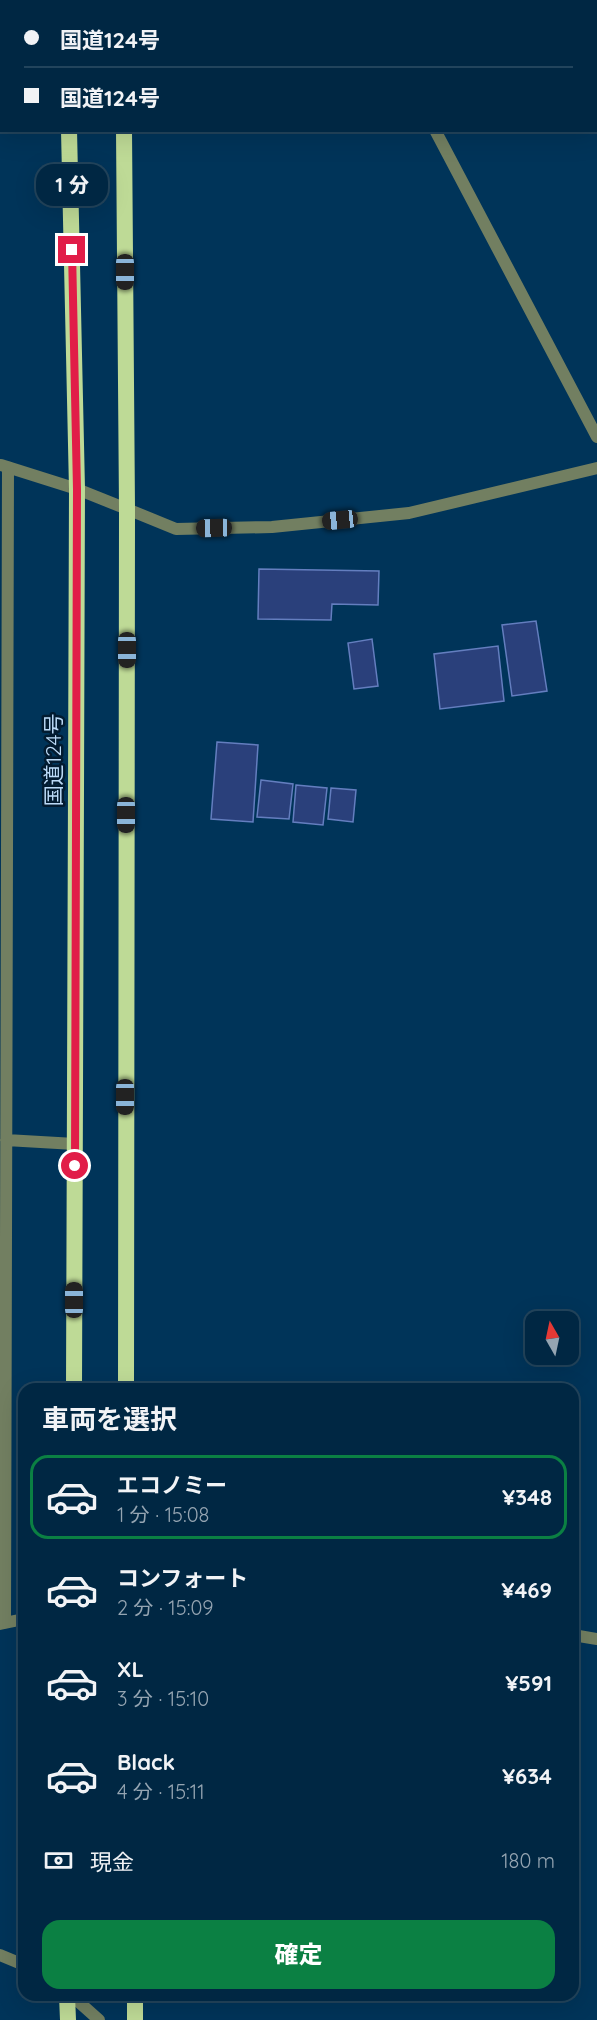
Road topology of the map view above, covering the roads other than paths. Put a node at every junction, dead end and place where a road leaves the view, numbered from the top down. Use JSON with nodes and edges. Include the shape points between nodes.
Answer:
{"nodes":[{"id":1,"x":69,"y":132,"type":"edge"},
{"id":2,"x":124,"y":132,"type":"edge"},
{"id":3,"x":436,"y":132,"type":"edge"},
{"id":4,"x":597,"y":437,"type":"edge"},
{"id":5,"x":4,"y":466,"type":"edge"},
{"id":6,"x":597,"y":468,"type":"edge"},
{"id":7,"x":77,"y":489,"type":"junction"},
{"id":8,"x":127,"y":509,"type":"junction"},
{"id":9,"x":6,"y":1140,"type":"junction"},
{"id":10,"x":75,"y":1144,"type":"junction"},
{"id":11,"x":74,"y":1383,"type":"edge"},
{"id":12,"x":126,"y":1383,"type":"edge"},
{"id":13,"x":18,"y":1620,"type":"edge"},
{"id":14,"x":2,"y":1624,"type":"edge"},
{"id":15,"x":579,"y":1636,"type":"edge"},
{"id":16,"x":597,"y":1639,"type":"edge"},
{"id":17,"x":0,"y":1955,"type":"edge"},
{"id":18,"x":18,"y":1962,"type":"edge"},
{"id":19,"x":69,"y":2001,"type":"edge"},
{"id":20,"x":76,"y":2001,"type":"edge"},
{"id":21,"x":135,"y":2001,"type":"edge"},
{"id":22,"x":68,"y":2020,"type":"edge"},
{"id":23,"x":99,"y":2020,"type":"edge"},
{"id":24,"x":135,"y":2020,"type":"edge"}],
"edges":[{"from":1,"to":7,"type":"highway","name":"国道124号"},
{"from":2,"to":8,"type":"highway"},
{"from":3,"to":4,"type":"street"},
{"from":5,"to":7,"type":"street"},
{"from":5,"to":9,"type":"street"},
{"from":6,"to":8,"type":"street","via":[[409,513],[272,527],[176,529]]},
{"from":7,"to":8,"type":"street"},
{"from":7,"to":10,"type":"highway","name":"国道124号"},
{"from":8,"to":12,"type":"highway"},
{"from":9,"to":10,"type":"street"},
{"from":9,"to":14,"type":"street"},
{"from":10,"to":11,"type":"highway","name":"国道124号"},
{"from":13,"to":14,"type":"street"},
{"from":15,"to":16,"type":"street"},
{"from":17,"to":18,"type":"street"},
{"from":19,"to":22,"type":"highway"},
{"from":20,"to":23,"type":"street"},
{"from":21,"to":24,"type":"highway"}]}
